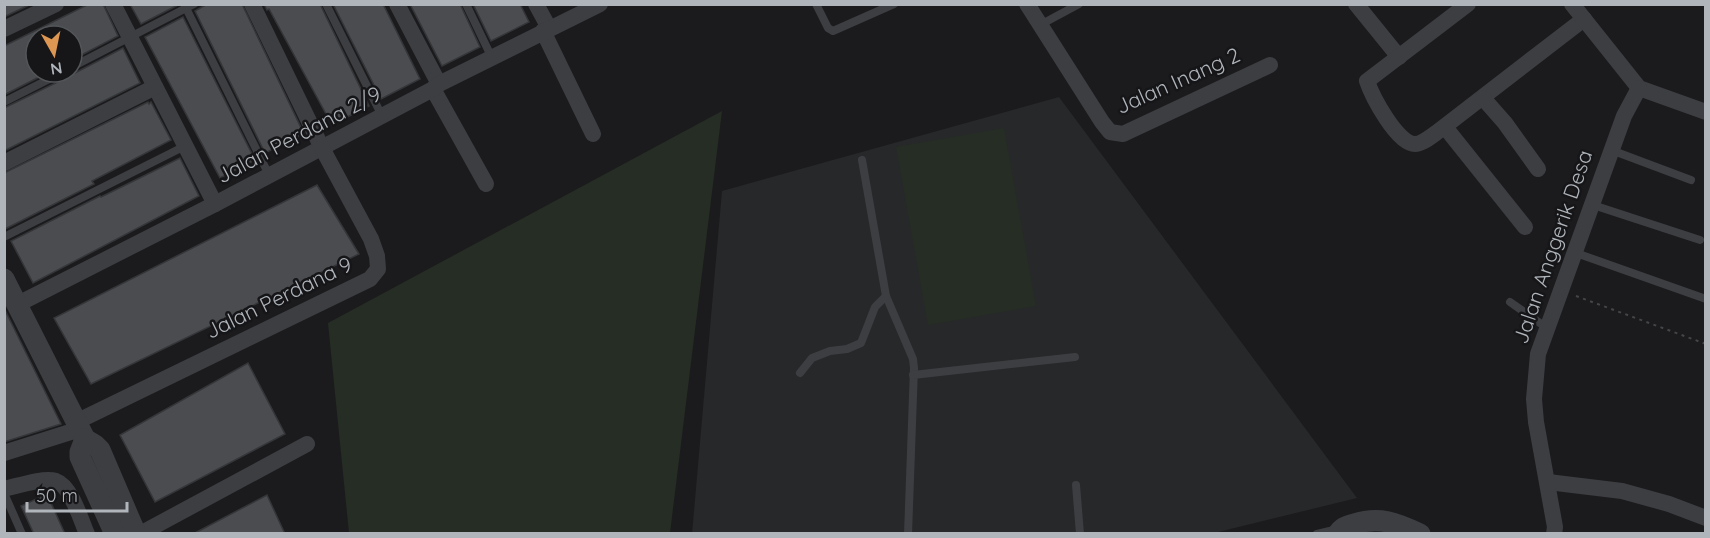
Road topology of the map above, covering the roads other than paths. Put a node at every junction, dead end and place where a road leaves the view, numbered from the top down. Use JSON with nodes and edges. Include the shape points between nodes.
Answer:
{"nodes":[{"id":1,"x":56,"y":4,"type":"edge"},
{"id":2,"x":112,"y":4,"type":"edge"},
{"id":3,"x":252,"y":4,"type":"edge"},
{"id":4,"x":327,"y":4,"type":"edge"},
{"id":5,"x":397,"y":4,"type":"edge"},
{"id":6,"x":466,"y":4,"type":"edge"},
{"id":7,"x":536,"y":4,"type":"edge"},
{"id":8,"x":600,"y":4,"type":"edge"},
{"id":9,"x":816,"y":4,"type":"edge"},
{"id":10,"x":894,"y":4,"type":"edge"},
{"id":11,"x":1028,"y":4,"type":"edge"},
{"id":12,"x":1079,"y":4,"type":"edge"},
{"id":13,"x":1356,"y":4,"type":"edge"},
{"id":14,"x":1468,"y":4,"type":"edge"},
{"id":15,"x":1572,"y":4,"type":"edge"},
{"id":16,"x":188,"y":6,"type":"edge"},
{"id":17,"x":1584,"y":19,"type":"junction"},
{"id":18,"x":1040,"y":25,"type":"junction"},
{"id":19,"x":4,"y":29,"type":"edge"},
{"id":20,"x":546,"y":30,"type":"junction"},
{"id":21,"x":129,"y":38,"type":"junction"},
{"id":22,"x":1400,"y":57,"type":"junction"},
{"id":23,"x":492,"y":58,"type":"junction"},
{"id":24,"x":84,"y":62,"type":"edge"},
{"id":25,"x":1270,"y":65,"type":"dead end"},
{"id":26,"x":39,"y":84,"type":"edge"},
{"id":27,"x":155,"y":87,"type":"junction"},
{"id":28,"x":436,"y":87,"type":"junction"},
{"id":29,"x":1639,"y":88,"type":"junction"},
{"id":30,"x":1482,"y":98,"type":"junction"},
{"id":31,"x":4,"y":102,"type":"edge"},
{"id":32,"x":1706,"y":112,"type":"edge"},
{"id":33,"x":382,"y":116,"type":"junction"},
{"id":34,"x":1444,"y":127,"type":"junction"},
{"id":35,"x":593,"y":134,"type":"dead end"},
{"id":36,"x":185,"y":146,"type":"junction"},
{"id":37,"x":322,"y":148,"type":"junction"},
{"id":38,"x":1611,"y":150,"type":"junction"},
{"id":39,"x":862,"y":160,"type":"dead end"},
{"id":40,"x":4,"y":163,"type":"edge"},
{"id":41,"x":1538,"y":169,"type":"dead end"},
{"id":42,"x":269,"y":176,"type":"junction"},
{"id":43,"x":1691,"y":180,"type":"dead end"},
{"id":44,"x":486,"y":184,"type":"dead end"},
{"id":45,"x":215,"y":204,"type":"junction"},
{"id":46,"x":1593,"y":205,"type":"junction"},
{"id":47,"x":1525,"y":228,"type":"dead end"},
{"id":48,"x":4,"y":237,"type":"edge"},
{"id":49,"x":1700,"y":240,"type":"dead end"},
{"id":50,"x":1576,"y":253,"type":"junction"},
{"id":51,"x":4,"y":279,"type":"edge"},
{"id":52,"x":886,"y":296,"type":"junction"},
{"id":53,"x":1706,"y":299,"type":"edge"},
{"id":54,"x":1510,"y":302,"type":"dead end"},
{"id":55,"x":18,"y":304,"type":"junction"},
{"id":56,"x":1547,"y":328,"type":"junction"},
{"id":57,"x":1075,"y":357,"type":"dead end"},
{"id":58,"x":800,"y":373,"type":"dead end"},
{"id":59,"x":913,"y":375,"type":"junction"},
{"id":60,"x":80,"y":430,"type":"junction"},
{"id":61,"x":307,"y":444,"type":"dead end"},
{"id":62,"x":4,"y":453,"type":"edge"},
{"id":63,"x":1548,"y":482,"type":"junction"},
{"id":64,"x":1076,"y":485,"type":"dead end"},
{"id":65,"x":4,"y":491,"type":"edge"},
{"id":66,"x":1706,"y":518,"type":"edge"},
{"id":67,"x":1340,"y":531,"type":"edge"},
{"id":68,"x":22,"y":534,"type":"edge"},
{"id":69,"x":87,"y":534,"type":"edge"},
{"id":70,"x":115,"y":534,"type":"edge"},
{"id":71,"x":138,"y":534,"type":"edge"},
{"id":72,"x":908,"y":534,"type":"edge"},
{"id":73,"x":1080,"y":534,"type":"edge"},
{"id":74,"x":1317,"y":534,"type":"edge"},
{"id":75,"x":1420,"y":534,"type":"edge"},
{"id":76,"x":1554,"y":534,"type":"edge"}],
"edges":[{"from":1,"to":19,"type":"street"},
{"from":2,"to":21,"type":"street"},
{"from":3,"to":37,"type":"street","name":"Jalan Perdana 9"},
{"from":4,"to":33,"type":"lane"},
{"from":5,"to":28,"type":"street"},
{"from":6,"to":23,"type":"lane"},
{"from":7,"to":20,"type":"street"},
{"from":8,"to":20,"type":"street","name":"Jalan Perdana 2/9"},
{"from":9,"to":10,"type":"lane","via":[[833,32]]},
{"from":11,"to":18,"type":"street","name":"Jalan Inang 2"},
{"from":12,"to":18,"type":"lane"},
{"from":13,"to":22,"type":"street"},
{"from":14,"to":22,"type":"street"},
{"from":15,"to":17,"type":"street"},
{"from":16,"to":21,"type":"lane"},
{"from":16,"to":42,"type":"lane"},
{"from":17,"to":29,"type":"street"},
{"from":17,"to":30,"type":"street"},
{"from":18,"to":25,"type":"street","name":"Jalan Inang 2","via":[[1110,132],[1123,134]]},
{"from":20,"to":23,"type":"street","name":"Jalan Perdana 2/9"},
{"from":20,"to":35,"type":"street"},
{"from":21,"to":24,"type":"lane"},
{"from":21,"to":27,"type":"street"},
{"from":22,"to":34,"type":"street","via":[[1367,81],[1384,115],[1413,144]]},
{"from":23,"to":28,"type":"street","name":"Jalan Perdana 2/9"},
{"from":26,"to":31,"type":"lane"},
{"from":27,"to":36,"type":"street"},
{"from":27,"to":40,"type":"street"},
{"from":28,"to":33,"type":"street","name":"Jalan Perdana 2/9"},
{"from":28,"to":44,"type":"street"},
{"from":29,"to":32,"type":"street"},
{"from":29,"to":38,"type":"street","name":"Jalan Anggerik Desa"},
{"from":30,"to":34,"type":"street"},
{"from":30,"to":41,"type":"street"},
{"from":33,"to":37,"type":"street","name":"Jalan Perdana 2/9"},
{"from":34,"to":47,"type":"street"},
{"from":36,"to":45,"type":"street"},
{"from":36,"to":48,"type":"lane"},
{"from":37,"to":42,"type":"street","name":"Jalan Perdana 2/9"},
{"from":37,"to":60,"type":"street","name":"Jalan Perdana 9","via":[[377,255],[378,269],[370,279]]},
{"from":38,"to":43,"type":"lane"},
{"from":38,"to":46,"type":"street","name":"Jalan Anggerik Desa"},
{"from":39,"to":52,"type":"lane"},
{"from":42,"to":45,"type":"street","name":"Jalan Perdana 2/9"},
{"from":45,"to":55,"type":"street","name":"Jalan Perdana 2/9"},
{"from":46,"to":49,"type":"lane"},
{"from":46,"to":50,"type":"street","name":"Jalan Anggerik Desa"},
{"from":50,"to":53,"type":"lane"},
{"from":50,"to":56,"type":"street","name":"Jalan Anggerik Desa"},
{"from":51,"to":55,"type":"street"},
{"from":52,"to":58,"type":"lane","via":[[875,307],[861,343],[812,358]]},
{"from":52,"to":59,"type":"lane","via":[[913,359]]},
{"from":54,"to":56,"type":"lane"},
{"from":55,"to":60,"type":"street"},
{"from":56,"to":63,"type":"street","name":"Jalan Anggerik Desa","via":[[1538,354],[1534,399]]},
{"from":57,"to":59,"type":"lane"},
{"from":59,"to":72,"type":"lane"},
{"from":60,"to":62,"type":"street","name":"Jalan Perdana 9"},
{"from":60,"to":70,"type":"street","via":[[80,457]]},
{"from":60,"to":71,"type":"street","via":[[100,450]]},
{"from":61,"to":71,"type":"street"},
{"from":63,"to":66,"type":"street","via":[[1622,491]]},
{"from":63,"to":76,"type":"street","name":"Jalan Anggerik Desa"},
{"from":64,"to":73,"type":"lane"},
{"from":65,"to":68,"type":"lane"},
{"from":65,"to":69,"type":"street","via":[[43,481],[57,482],[66,489]]},
{"from":67,"to":74,"type":"lane"},
{"from":67,"to":75,"type":"street","via":[[1365,520],[1386,520]]}]}
